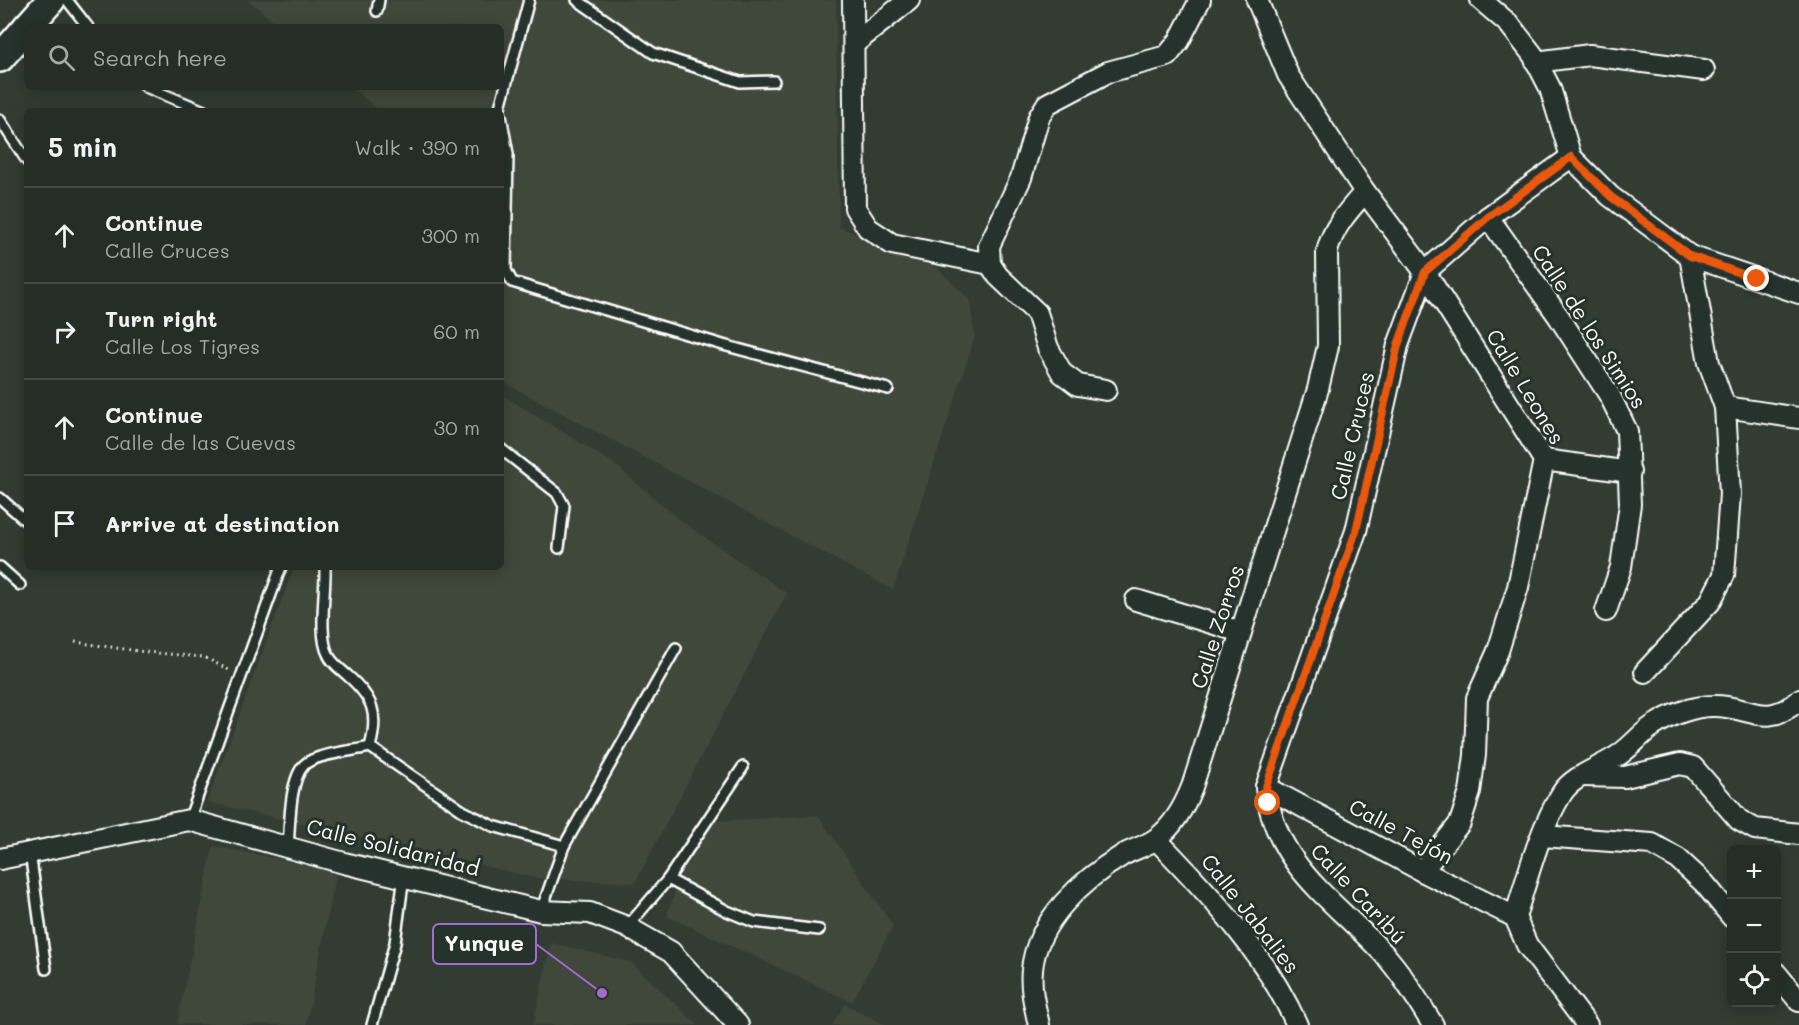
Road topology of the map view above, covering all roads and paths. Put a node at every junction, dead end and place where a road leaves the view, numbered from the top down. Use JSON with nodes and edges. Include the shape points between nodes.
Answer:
{"nodes":[{"id":1,"x":51,"y":0,"type":"edge"},
{"id":2,"x":67,"y":0,"type":"edge"},
{"id":3,"x":379,"y":0,"type":"edge"},
{"id":4,"x":529,"y":0,"type":"edge"},
{"id":5,"x":577,"y":0,"type":"edge"},
{"id":6,"x":853,"y":0,"type":"edge"},
{"id":7,"x":909,"y":0,"type":"edge"},
{"id":8,"x":1200,"y":0,"type":"edge"},
{"id":9,"x":1257,"y":0,"type":"edge"},
{"id":10,"x":1481,"y":0,"type":"edge"},
{"id":11,"x":377,"y":11,"type":"dead end"},
{"id":12,"x":28,"y":24,"type":"edge"},
{"id":13,"x":86,"y":24,"type":"edge"},
{"id":14,"x":24,"y":28,"type":"edge"},
{"id":15,"x":13,"y":40,"type":"edge"},
{"id":16,"x":855,"y":43,"type":"junction"},
{"id":17,"x":1536,"y":62,"type":"junction"},
{"id":18,"x":1704,"y":70,"type":"dead end"},
{"id":19,"x":774,"y":81,"type":"dead end"},
{"id":20,"x":153,"y":90,"type":"edge"},
{"id":21,"x":197,"y":108,"type":"edge"},
{"id":22,"x":501,"y":108,"type":"edge"},
{"id":23,"x":0,"y":120,"type":"edge"},
{"id":24,"x":504,"y":132,"type":"edge"},
{"id":25,"x":24,"y":156,"type":"edge"},
{"id":26,"x":1571,"y":157,"type":"junction"},
{"id":27,"x":1365,"y":192,"type":"junction"},
{"id":28,"x":1488,"y":217,"type":"junction"},
{"id":29,"x":1690,"y":256,"type":"junction"},
{"id":30,"x":990,"y":264,"type":"junction"},
{"id":31,"x":1425,"y":272,"type":"junction"},
{"id":32,"x":1799,"y":293,"type":"edge"},
{"id":33,"x":888,"y":389,"type":"dead end"},
{"id":34,"x":1106,"y":390,"type":"dead end"},
{"id":35,"x":1725,"y":407,"type":"junction"},
{"id":36,"x":1799,"y":418,"type":"edge"},
{"id":37,"x":504,"y":451,"type":"edge"},
{"id":38,"x":1544,"y":460,"type":"junction"},
{"id":39,"x":1630,"y":472,"type":"junction"},
{"id":40,"x":0,"y":498,"type":"edge"},
{"id":41,"x":24,"y":519,"type":"edge"},
{"id":42,"x":560,"y":548,"type":"dead end"},
{"id":43,"x":0,"y":567,"type":"edge"},
{"id":44,"x":280,"y":570,"type":"edge"},
{"id":45,"x":326,"y":570,"type":"edge"},
{"id":46,"x":21,"y":585,"type":"dead end"},
{"id":47,"x":1136,"y":600,"type":"dead end"},
{"id":48,"x":1606,"y":611,"type":"dead end"},
{"id":49,"x":1241,"y":632,"type":"junction"},
{"id":50,"x":75,"y":642,"type":"dead end"},
{"id":51,"x":676,"y":648,"type":"dead end"},
{"id":52,"x":1645,"y":672,"type":"dead end"},
{"id":53,"x":241,"y":676,"type":"junction"},
{"id":54,"x":1799,"y":700,"type":"edge"},
{"id":55,"x":370,"y":747,"type":"junction"},
{"id":56,"x":742,"y":767,"type":"dead end"},
{"id":57,"x":1584,"y":776,"type":"junction"},
{"id":58,"x":1266,"y":787,"type":"junction"},
{"id":59,"x":189,"y":820,"type":"junction"},
{"id":60,"x":1799,"y":834,"type":"edge"},
{"id":61,"x":1542,"y":836,"type":"junction"},
{"id":62,"x":1156,"y":839,"type":"junction"},
{"id":63,"x":564,"y":846,"type":"junction"},
{"id":64,"x":288,"y":847,"type":"junction"},
{"id":65,"x":30,"y":852,"type":"junction"},
{"id":66,"x":0,"y":859,"type":"edge"},
{"id":67,"x":1422,"y":871,"type":"junction"},
{"id":68,"x":404,"y":876,"type":"junction"},
{"id":69,"x":668,"y":879,"type":"junction"},
{"id":70,"x":541,"y":911,"type":"junction"},
{"id":71,"x":1727,"y":912,"type":"edge"},
{"id":72,"x":1515,"y":917,"type":"junction"},
{"id":73,"x":627,"y":927,"type":"junction"},
{"id":74,"x":819,"y":930,"type":"dead end"},
{"id":75,"x":46,"y":969,"type":"dead end"},
{"id":76,"x":1781,"y":979,"type":"edge"},
{"id":77,"x":1799,"y":1001,"type":"edge"},
{"id":78,"x":372,"y":1025,"type":"edge"},
{"id":79,"x":738,"y":1025,"type":"edge"},
{"id":80,"x":1039,"y":1025,"type":"edge"},
{"id":81,"x":1297,"y":1025,"type":"edge"},
{"id":82,"x":1433,"y":1025,"type":"edge"},
{"id":83,"x":1587,"y":1025,"type":"edge"}],
"edges":[{"from":1,"to":12,"type":"main road"},
{"from":2,"to":13,"type":"lane"},
{"from":3,"to":11,"type":"lane"},
{"from":4,"to":22,"type":"lane"},
{"from":5,"to":19,"type":"lane","via":[[653,53],[741,82]]},
{"from":6,"to":16,"type":"street"},
{"from":7,"to":16,"type":"street"},
{"from":8,"to":30,"type":"street","via":[[1167,56],[1108,72],[1047,104],[1039,117],[1021,178],[989,246]]},
{"from":9,"to":27,"type":"street","name":"Calle Leones","via":[[1288,75]]},
{"from":10,"to":17,"type":"street","via":[[1509,24]]},
{"from":14,"to":15,"type":"main road"},
{"from":16,"to":30,"type":"street","via":[[855,208],[868,228],[892,244]]},
{"from":17,"to":18,"type":"street","via":[[1590,55]]},
{"from":17,"to":26,"type":"street","via":[[1550,88]]},
{"from":20,"to":21,"type":"lane"},
{"from":23,"to":25,"type":"lane"},
{"from":24,"to":33,"type":"lane","via":[[508,154],[505,260],[512,282]]},
{"from":26,"to":28,"type":"street","name":"Calle Cruces"},
{"from":26,"to":29,"type":"street","via":[[1610,196]]},
{"from":27,"to":31,"type":"street","name":"Calle Leones"},
{"from":27,"to":49,"type":"street","name":"Calle Zorros","via":[[1338,222],[1331,237],[1327,252],[1328,346]]},
{"from":28,"to":31,"type":"street","name":"Calle Cruces"},
{"from":28,"to":39,"type":"street","name":"Calle de los Simios","via":[[1610,396],[1627,431]]},
{"from":29,"to":32,"type":"street"},
{"from":29,"to":35,"type":"street","via":[[1709,363]]},
{"from":30,"to":34,"type":"street","via":[[1037,313],[1048,348],[1062,373],[1078,385]]},
{"from":31,"to":38,"type":"street","name":"Calle Leones"},
{"from":31,"to":58,"type":"street","name":"Calle Cruces","via":[[1398,345],[1356,531]]},
{"from":35,"to":36,"type":"street"},
{"from":35,"to":52,"type":"street","via":[[1730,494],[1724,575],[1710,602]]},
{"from":37,"to":42,"type":"lane","via":[[557,493],[564,506]]},
{"from":38,"to":39,"type":"street"},
{"from":38,"to":67,"type":"street","name":"Calle Leones","via":[[1518,587],[1498,651],[1477,699],[1470,792],[1460,823]]},
{"from":39,"to":48,"type":"street","name":"Calle de los Simios","via":[[1630,504],[1621,567]]},
{"from":40,"to":41,"type":"lane"},
{"from":43,"to":46,"type":"lane"},
{"from":44,"to":53,"type":"lane"},
{"from":45,"to":55,"type":"lane","via":[[323,639],[328,655],[363,689],[374,708]]},
{"from":47,"to":49,"type":"street"},
{"from":49,"to":62,"type":"street","name":"Calle Zorros","via":[[1182,812]]},
{"from":50,"to":53,"type":"path","via":[[204,657]]},
{"from":51,"to":63,"type":"lane"},
{"from":53,"to":59,"type":"lane"},
{"from":54,"to":57,"type":"street","via":[[1786,711],[1771,716],[1716,705],[1674,715]]},
{"from":55,"to":63,"type":"lane","via":[[463,812],[493,826]]},
{"from":55,"to":64,"type":"lane","via":[[317,758],[304,765],[295,780]]},
{"from":56,"to":69,"type":"lane"},
{"from":57,"to":60,"type":"street","via":[[1625,777],[1680,764],[1693,767],[1739,820],[1755,828]]},
{"from":57,"to":61,"type":"street","via":[[1573,779],[1562,793]]},
{"from":58,"to":67,"type":"street","name":"Calle Tejón"},
{"from":58,"to":82,"type":"street","name":"Calle Caribú","via":[[1275,827],[1293,861],[1328,902],[1384,954]]},
{"from":59,"to":64,"type":"street","name":"Calle Solidaridad"},
{"from":59,"to":65,"type":"street","name":"Calle Solidaridad"},
{"from":61,"to":71,"type":"street","via":[[1652,844],[1678,859]]},
{"from":61,"to":72,"type":"street"},
{"from":62,"to":80,"type":"street","name":"Calle Zorros","via":[[1122,856],[1089,881],[1062,904],[1049,924],[1032,970]]},
{"from":62,"to":81,"type":"street","name":"Calle Jabalies","via":[[1206,891],[1264,965]]},
{"from":63,"to":70,"type":"lane"},
{"from":64,"to":68,"type":"street","name":"Calle Solidaridad"},
{"from":65,"to":66,"type":"street","name":"Calle Solidaridad"},
{"from":65,"to":75,"type":"lane"},
{"from":67,"to":72,"type":"street","name":"Calle Tejón"},
{"from":68,"to":70,"type":"street","name":"Calle Solidaridad"},
{"from":68,"to":78,"type":"lane","via":[[395,943]]},
{"from":69,"to":73,"type":"lane"},
{"from":69,"to":74,"type":"lane","via":[[754,922]]},
{"from":70,"to":73,"type":"street","name":"Calle Solidaridad","via":[[590,913]]},
{"from":72,"to":83,"type":"street","via":[[1527,945]]},
{"from":73,"to":79,"type":"street","name":"Calle Solidaridad","via":[[671,952]]},
{"from":76,"to":77,"type":"street"}]}
